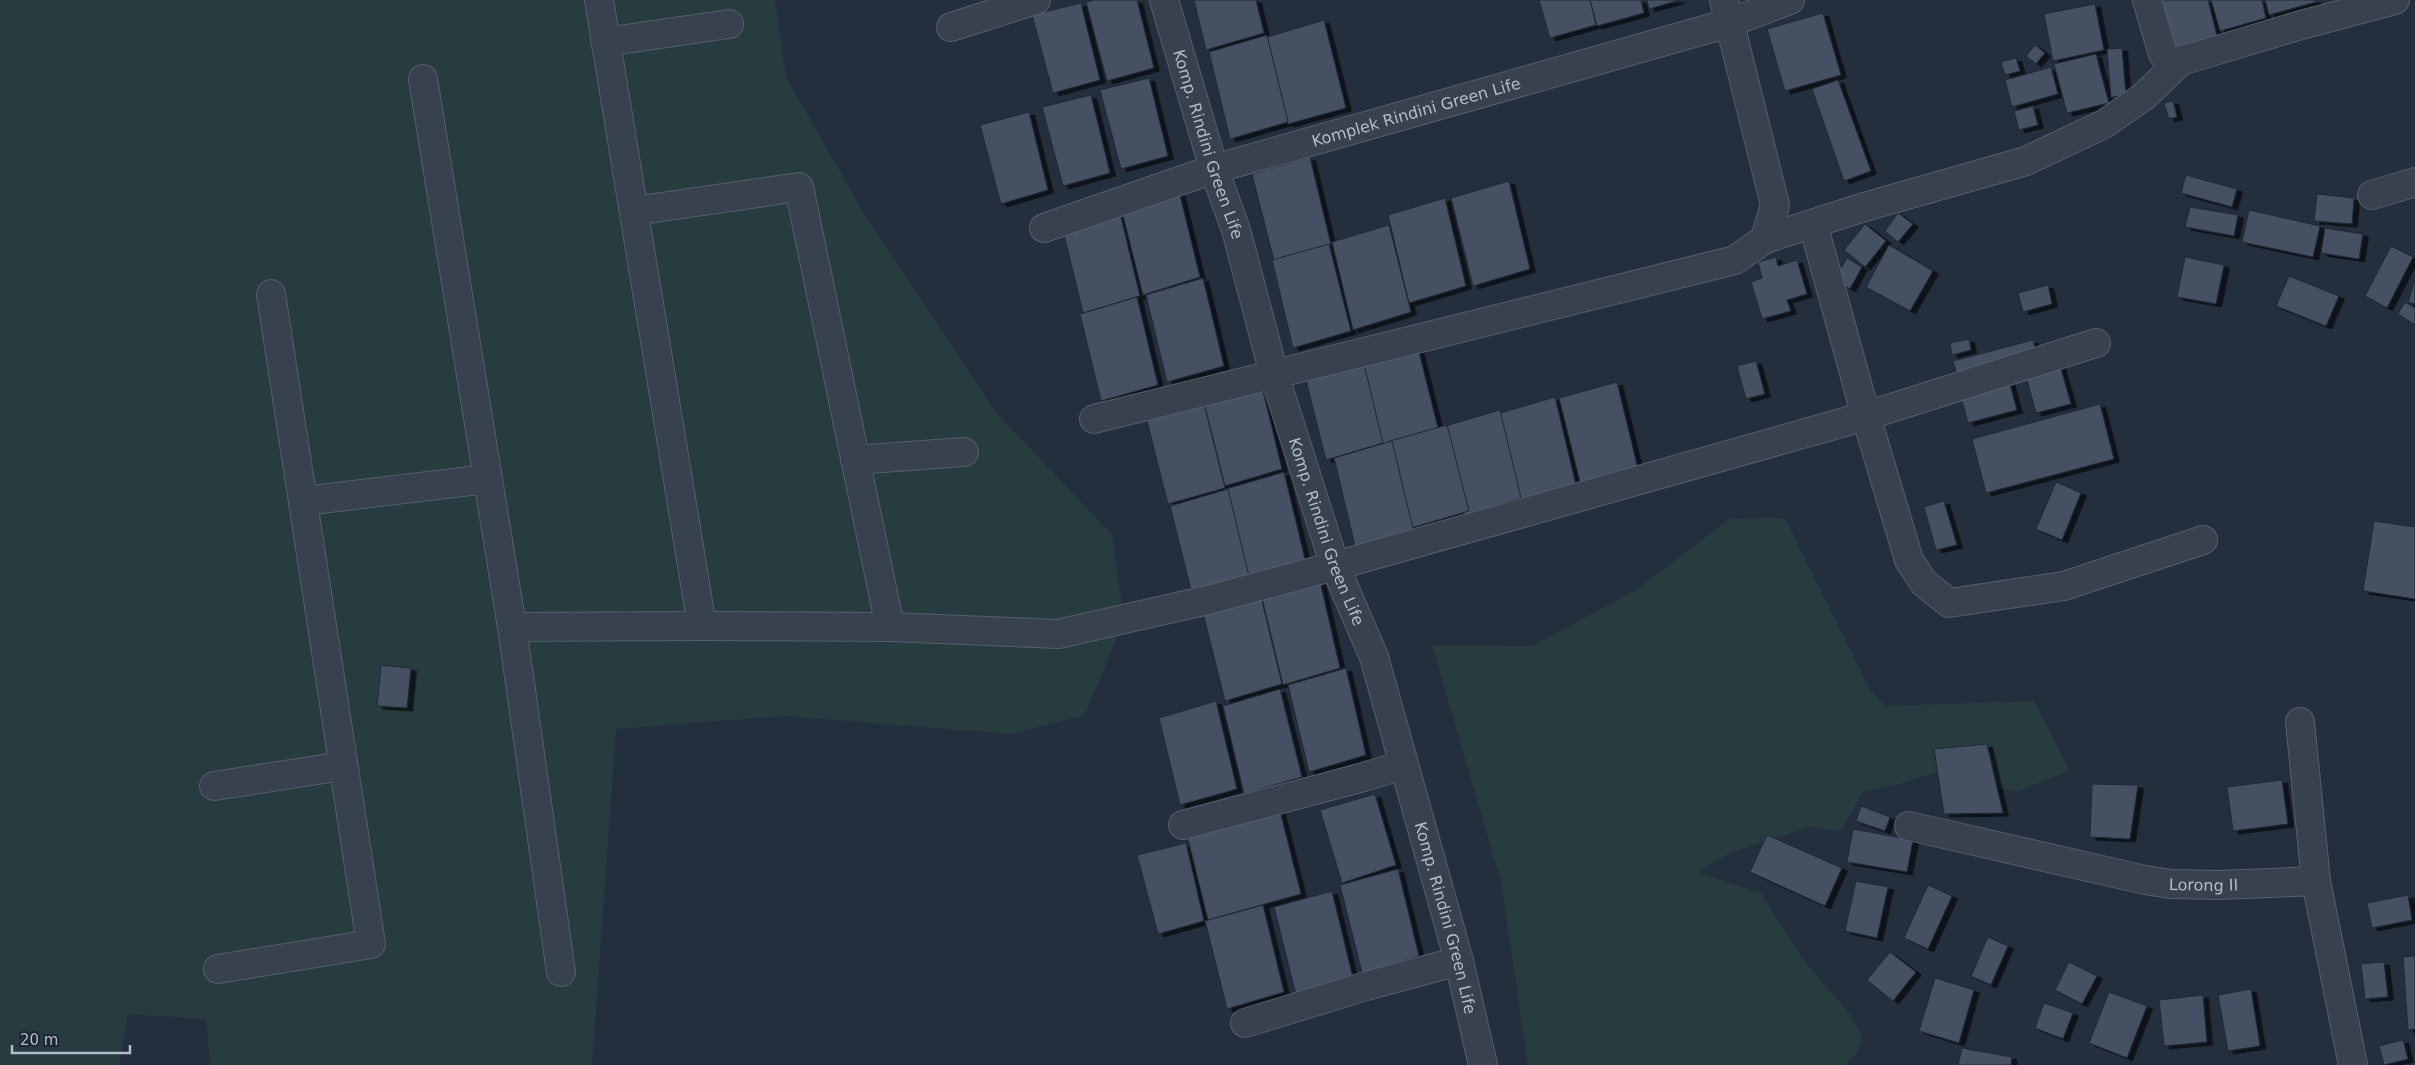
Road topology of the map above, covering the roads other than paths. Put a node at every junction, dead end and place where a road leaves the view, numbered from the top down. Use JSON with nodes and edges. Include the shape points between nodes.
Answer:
{"nodes":[{"id":1,"x":598,"y":0,"type":"edge"},
{"id":2,"x":1036,"y":0,"type":"edge"},
{"id":3,"x":1164,"y":0,"type":"edge"},
{"id":4,"x":1790,"y":0,"type":"edge"},
{"id":5,"x":2147,"y":0,"type":"edge"},
{"id":6,"x":2395,"y":0,"type":"edge"},
{"id":7,"x":1726,"y":11,"type":"edge"},
{"id":8,"x":729,"y":24,"type":"dead end"},
{"id":9,"x":951,"y":27,"type":"dead end"},
{"id":10,"x":605,"y":42,"type":"junction"},
{"id":11,"x":2181,"y":61,"type":"junction"},
{"id":12,"x":423,"y":79,"type":"dead end"},
{"id":13,"x":1214,"y":169,"type":"junction"},
{"id":14,"x":2415,"y":182,"type":"edge"},
{"id":15,"x":2372,"y":195,"type":"dead end"},
{"id":16,"x":634,"y":211,"type":"junction"},
{"id":17,"x":1813,"y":224,"type":"junction"},
{"id":18,"x":1044,"y":228,"type":"dead end"},
{"id":19,"x":1765,"y":240,"type":"junction"},
{"id":20,"x":271,"y":294,"type":"dead end"},
{"id":21,"x":2096,"y":343,"type":"dead end"},
{"id":22,"x":1274,"y":374,"type":"junction"},
{"id":23,"x":1866,"y":416,"type":"junction"},
{"id":24,"x":1094,"y":419,"type":"dead end"},
{"id":25,"x":964,"y":452,"type":"dead end"},
{"id":26,"x":855,"y":460,"type":"junction"},
{"id":27,"x":487,"y":479,"type":"junction"},
{"id":28,"x":304,"y":501,"type":"junction"},
{"id":29,"x":2203,"y":540,"type":"dead end"},
{"id":30,"x":1335,"y":566,"type":"junction"},
{"id":31,"x":702,"y":626,"type":"junction"},
{"id":32,"x":512,"y":627,"type":"junction"},
{"id":33,"x":890,"y":627,"type":"junction"},
{"id":34,"x":2300,"y":722,"type":"dead end"},
{"id":35,"x":1403,"y":765,"type":"junction"},
{"id":36,"x":343,"y":766,"type":"junction"},
{"id":37,"x":214,"y":786,"type":"dead end"},
{"id":38,"x":1183,"y":825,"type":"dead end"},
{"id":39,"x":1909,"y":826,"type":"dead end"},
{"id":40,"x":2316,"y":881,"type":"junction"},
{"id":41,"x":1459,"y":961,"type":"junction"},
{"id":42,"x":218,"y":969,"type":"dead end"},
{"id":43,"x":561,"y":972,"type":"dead end"},
{"id":44,"x":1245,"y":1023,"type":"dead end"},
{"id":45,"x":1483,"y":1065,"type":"edge"},
{"id":46,"x":2354,"y":1065,"type":"edge"}],
"edges":[{"from":1,"to":10,"type":"street"},
{"from":2,"to":9,"type":"street"},
{"from":3,"to":13,"type":"street","name":"Komp. Rindini Green Life"},
{"from":4,"to":7,"type":"street","name":"Komplek Rindini Green Life"},
{"from":5,"to":11,"type":"street","via":[[2163,54],[2168,59]]},
{"from":6,"to":11,"type":"street"},
{"from":7,"to":13,"type":"street","name":"Komplek Rindini Green Life"},
{"from":7,"to":19,"type":"street","via":[[1775,204]]},
{"from":8,"to":10,"type":"street"},
{"from":10,"to":16,"type":"street"},
{"from":11,"to":17,"type":"street","via":[[2143,97],[2104,124],[2060,146],[2026,161]]},
{"from":12,"to":27,"type":"street"},
{"from":13,"to":18,"type":"street","name":"Komplek Rindini Green Life"},
{"from":13,"to":22,"type":"street","name":"Komp. Rindini Green Life","via":[[1236,230]]},
{"from":14,"to":15,"type":"street"},
{"from":16,"to":26,"type":"street","via":[[799,187]]},
{"from":16,"to":31,"type":"street"},
{"from":17,"to":19,"type":"street"},
{"from":17,"to":23,"type":"street"},
{"from":19,"to":22,"type":"street","via":[[1735,260]]},
{"from":20,"to":28,"type":"street"},
{"from":21,"to":23,"type":"street"},
{"from":22,"to":24,"type":"street"},
{"from":22,"to":30,"type":"street","name":"Komp. Rindini Green Life"},
{"from":23,"to":29,"type":"street","via":[[1909,560],[1924,583],[1948,603],[2064,586]]},
{"from":23,"to":30,"type":"street"},
{"from":25,"to":26,"type":"street"},
{"from":26,"to":33,"type":"street"},
{"from":27,"to":28,"type":"street"},
{"from":27,"to":32,"type":"street"},
{"from":28,"to":36,"type":"street"},
{"from":30,"to":33,"type":"street","via":[[1208,600],[1058,634]]},
{"from":30,"to":35,"type":"street","name":"Komp. Rindini Green Life","via":[[1374,657]]},
{"from":31,"to":32,"type":"street"},
{"from":31,"to":33,"type":"street"},
{"from":32,"to":43,"type":"street"},
{"from":34,"to":40,"type":"street"},
{"from":35,"to":38,"type":"street"},
{"from":35,"to":41,"type":"street","name":"Komp. Rindini Green Life"},
{"from":36,"to":37,"type":"street"},
{"from":36,"to":42,"type":"street","via":[[371,944]]},
{"from":39,"to":40,"type":"street","name":"Lorong II","via":[[2171,884]]},
{"from":40,"to":46,"type":"street"},
{"from":41,"to":44,"type":"street"},
{"from":41,"to":45,"type":"street","name":"Komp. Rindini Green Life"}]}
